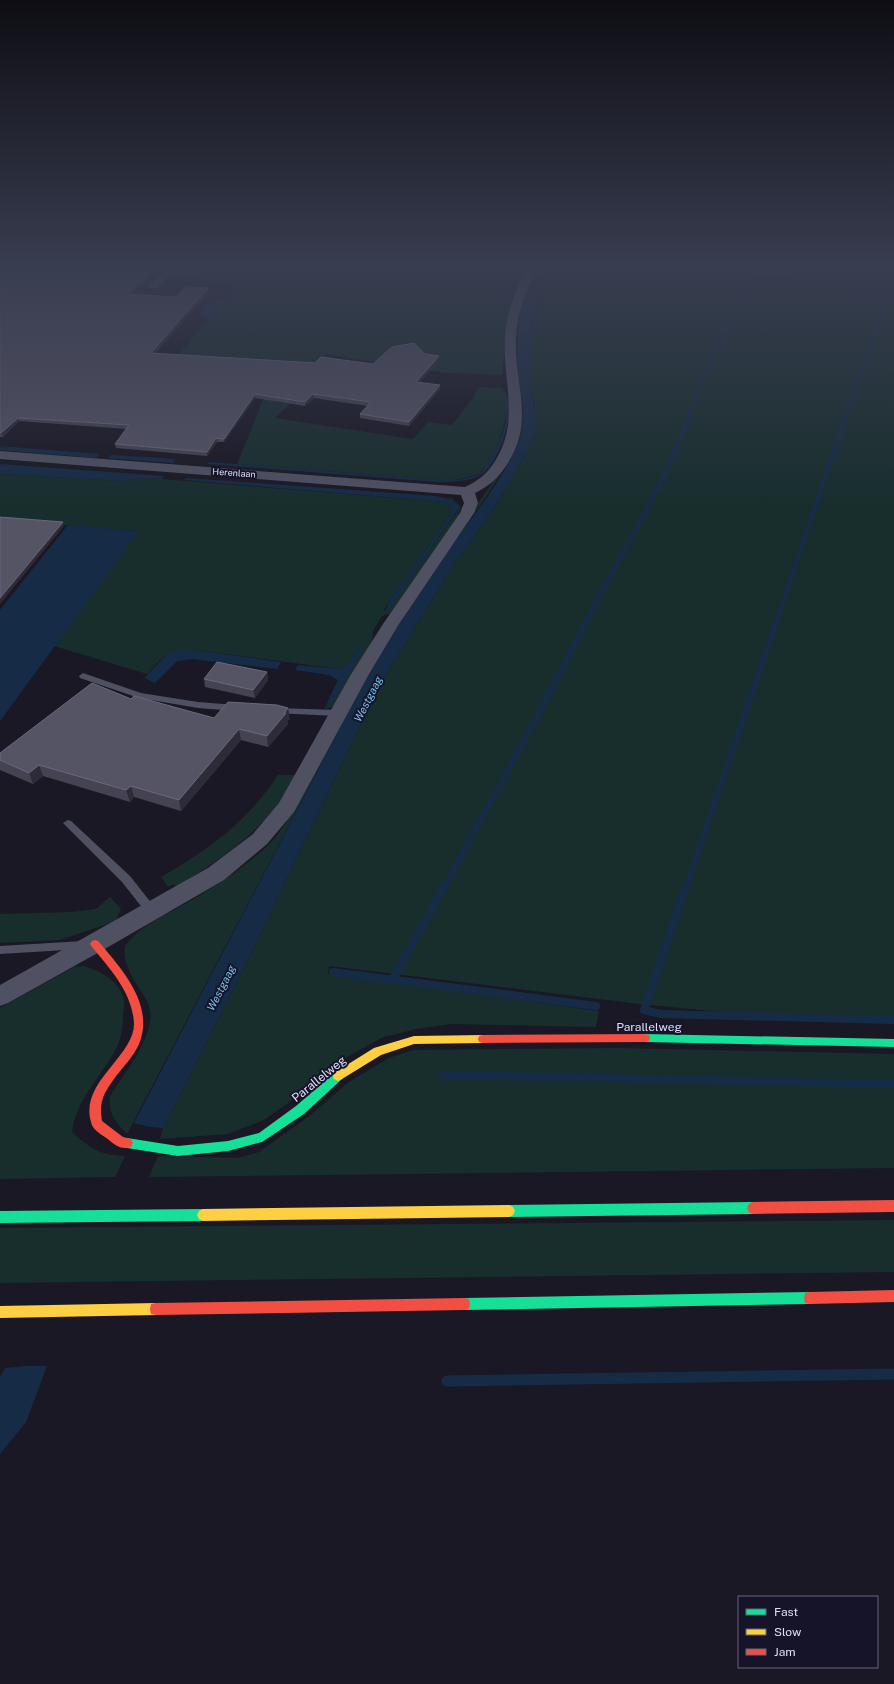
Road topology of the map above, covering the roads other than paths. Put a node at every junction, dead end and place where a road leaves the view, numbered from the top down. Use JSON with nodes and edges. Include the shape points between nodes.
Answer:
{"nodes":[{"id":1,"x":510,"y":347,"type":"edge"},
{"id":2,"x":0,"y":455,"type":"edge"},
{"id":3,"x":467,"y":491,"type":"junction"},
{"id":4,"x":83,"y":676,"type":"dead end"},
{"id":5,"x":244,"y":709,"type":"edge"},
{"id":6,"x":267,"y":711,"type":"edge"},
{"id":7,"x":338,"y":714,"type":"junction"},
{"id":8,"x":68,"y":823,"type":"dead end"},
{"id":9,"x":152,"y":912,"type":"junction"},
{"id":10,"x":95,"y":944,"type":"junction"},
{"id":11,"x":0,"y":950,"type":"edge"},
{"id":12,"x":0,"y":996,"type":"edge"},
{"id":13,"x":894,"y":1044,"type":"edge"},
{"id":14,"x":894,"y":1206,"type":"edge"},
{"id":15,"x":0,"y":1217,"type":"edge"},
{"id":16,"x":894,"y":1296,"type":"edge"},
{"id":17,"x":0,"y":1312,"type":"edge"}],
"edges":[{"from":1,"to":3,"type":"street","via":[[517,413],[516,431],[505,457],[493,475],[488,481]]},
{"from":2,"to":3,"type":"street","name":"Herenlaan"},
{"from":3,"to":7,"type":"street","via":[[471,503],[466,513],[391,624]]},
{"from":4,"to":5,"type":"lane","via":[[139,695],[198,705]]},
{"from":6,"to":7,"type":"lane"},
{"from":7,"to":9,"type":"street","via":[[287,807],[260,839],[216,874]]},
{"from":8,"to":9,"type":"lane","via":[[126,879]]},
{"from":9,"to":10,"type":"street"},
{"from":10,"to":11,"type":"lane"},
{"from":10,"to":12,"type":"street"},
{"from":10,"to":13,"type":"main road","name":"Parallelweg","via":[[133,996],[139,1024],[134,1043],[102,1088],[94,1108],[97,1124],[120,1142],[178,1151],[228,1146],[262,1137],[300,1110],[344,1071],[378,1051],[414,1040],[679,1038]]},
{"from":14,"to":15,"type":"main road"},
{"from":16,"to":17,"type":"main road"}]}
